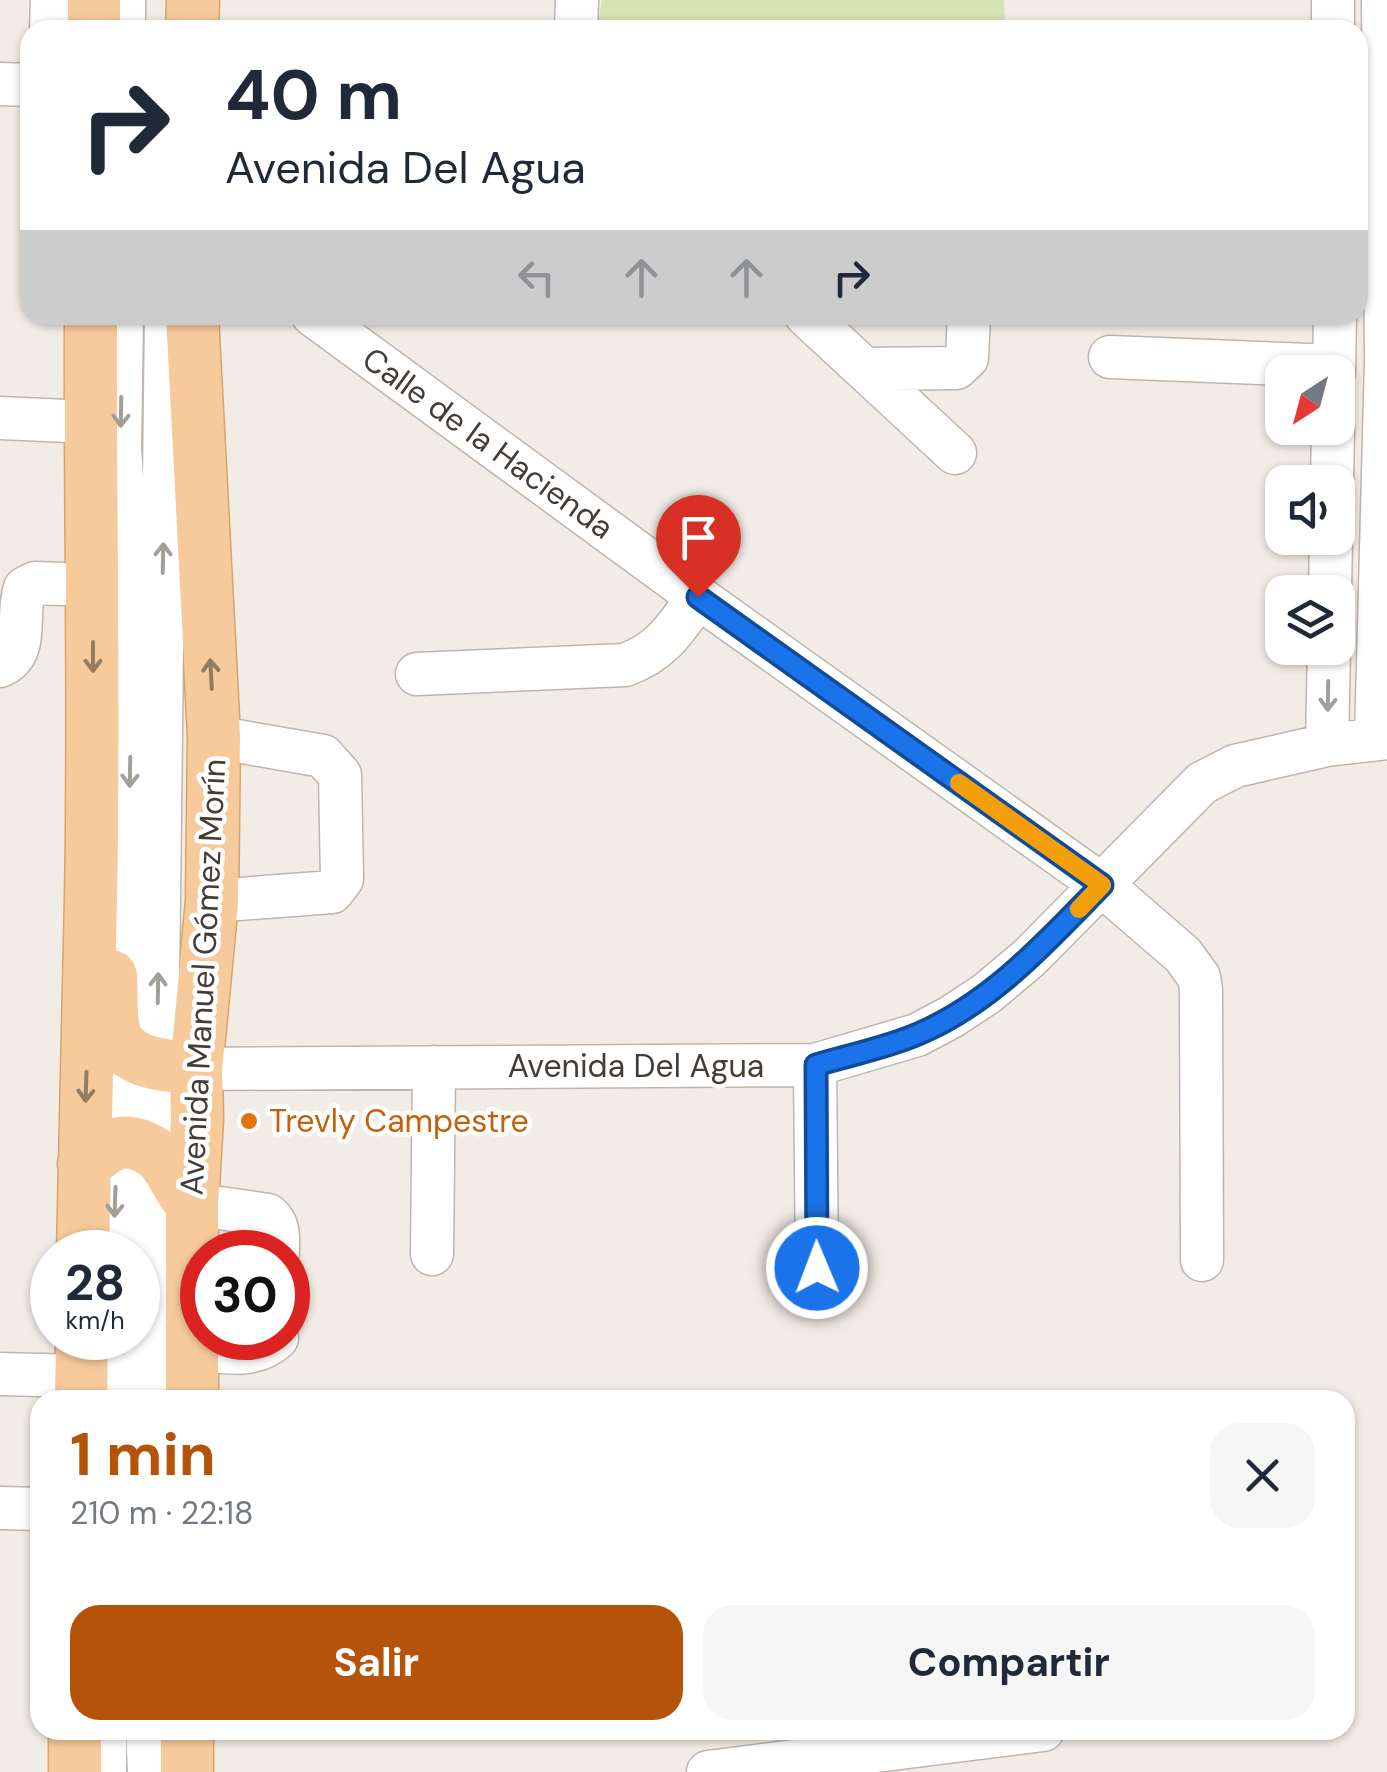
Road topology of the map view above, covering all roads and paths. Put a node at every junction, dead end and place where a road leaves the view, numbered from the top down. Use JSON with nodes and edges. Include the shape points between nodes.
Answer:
{"nodes":[{"id":1,"x":1383,"y":0,"type":"edge"},
{"id":2,"x":91,"y":325,"type":"edge"},
{"id":3,"x":122,"y":325,"type":"edge"},
{"id":4,"x":166,"y":325,"type":"edge"},
{"id":5,"x":193,"y":325,"type":"edge"},
{"id":6,"x":327,"y":325,"type":"edge"},
{"id":7,"x":817,"y":325,"type":"edge"},
{"id":8,"x":969,"y":325,"type":"edge"},
{"id":9,"x":1335,"y":325,"type":"edge"},
{"id":10,"x":1334,"y":355,"type":"edge"},
{"id":11,"x":1110,"y":358,"type":"dead end"},
{"id":12,"x":1386,"y":360,"type":"edge"},
{"id":13,"x":1265,"y":366,"type":"edge"},
{"id":14,"x":864,"y":370,"type":"junction"},
{"id":15,"x":0,"y":418,"type":"edge"},
{"id":16,"x":90,"y":422,"type":"junction"},
{"id":17,"x":956,"y":453,"type":"dead end"},
{"id":18,"x":94,"y":584,"type":"junction"},
{"id":19,"x":698,"y":597,"type":"junction"},
{"id":20,"x":1329,"y":665,"type":"edge"},
{"id":21,"x":0,"y":666,"type":"edge"},
{"id":22,"x":417,"y":674,"type":"dead end"},
{"id":23,"x":214,"y":736,"type":"junction"},
{"id":24,"x":1381,"y":739,"type":"edge"},
{"id":25,"x":1327,"y":745,"type":"junction"},
{"id":26,"x":1102,"y":885,"type":"junction"},
{"id":27,"x":91,"y":898,"type":"junction"},
{"id":28,"x":212,"y":901,"type":"junction"},
{"id":29,"x":159,"y":1060,"type":"junction"},
{"id":30,"x":816,"y":1065,"type":"junction"},
{"id":31,"x":434,"y":1068,"type":"junction"},
{"id":32,"x":118,"y":1153,"type":"junction"},
{"id":33,"x":192,"y":1204,"type":"junction"},
{"id":34,"x":91,"y":1230,"type":"edge"},
{"id":35,"x":115,"y":1230,"type":"edge"},
{"id":36,"x":192,"y":1230,"type":"edge"},
{"id":37,"x":278,"y":1230,"type":"edge"},
{"id":38,"x":432,"y":1254,"type":"dead end"},
{"id":39,"x":1202,"y":1260,"type":"dead end"},
{"id":40,"x":817,"y":1268,"type":"dead end"},
{"id":41,"x":192,"y":1360,"type":"edge"},
{"id":42,"x":93,"y":1370,"type":"edge"},
{"id":43,"x":0,"y":1374,"type":"edge"},
{"id":44,"x":147,"y":1390,"type":"edge"},
{"id":45,"x":192,"y":1390,"type":"edge"},
{"id":46,"x":0,"y":1508,"type":"edge"},
{"id":47,"x":30,"y":1509,"type":"edge"},
{"id":48,"x":75,"y":1740,"type":"edge"},
{"id":49,"x":105,"y":1740,"type":"edge"},
{"id":50,"x":147,"y":1740,"type":"edge"},
{"id":51,"x":187,"y":1740,"type":"edge"},
{"id":52,"x":964,"y":1740,"type":"edge"},
{"id":53,"x":75,"y":1772,"type":"edge"},
{"id":54,"x":105,"y":1772,"type":"edge"},
{"id":55,"x":149,"y":1772,"type":"edge"},
{"id":56,"x":186,"y":1772,"type":"edge"},
{"id":57,"x":708,"y":1772,"type":"edge"}],
"edges":[{"from":1,"to":12,"type":"street"},
{"from":2,"to":16,"type":"main road"},
{"from":3,"to":29,"type":"street","one_way":true,"via":[[120,448]]},
{"from":29,"to":4,"type":"street","one_way":true},
{"from":23,"to":5,"type":"main road","name":"Avenida Manuel Gómez Morín","one_way":true},
{"from":6,"to":19,"type":"street","name":"Calle de la Hacienda"},
{"from":7,"to":14,"type":"street"},
{"from":8,"to":14,"type":"street","via":[[967,358],[956,368]]},
{"from":9,"to":10,"type":"street"},
{"from":11,"to":13,"type":"street"},
{"from":12,"to":24,"type":"street"},
{"from":14,"to":17,"type":"street"},
{"from":15,"to":16,"type":"street"},
{"from":16,"to":18,"type":"main road"},
{"from":18,"to":21,"type":"street","via":[[26,588],[19,649]]},
{"from":18,"to":27,"type":"main road","one_way":true},
{"from":19,"to":22,"type":"street","via":[[667,640],[625,664]]},
{"from":19,"to":26,"type":"street","name":"Calle de la Hacienda"},
{"from":20,"to":25,"type":"street","one_way":true},
{"from":23,"to":28,"type":"main road","name":"Avenida Manuel Gómez Morín"},
{"from":23,"to":28,"type":"street","via":[[329,761],[340,775],[342,878],[332,892]]},
{"from":24,"to":25,"type":"street","name":"Avenida Del Agua"},
{"from":25,"to":26,"type":"street","name":"Avenida Del Agua","via":[[1235,766],[1202,783]]},
{"from":26,"to":30,"type":"street","name":"Avenida Del Agua","via":[[1029,958],[951,1017]]},
{"from":26,"to":39,"type":"street","name":"Calle de la Hacienda","via":[[1199,977]]},
{"from":27,"to":29,"type":"main road","via":[[111,967],[114,1029]]},
{"from":27,"to":32,"type":"main road","one_way":true},
{"from":28,"to":29,"type":"main road","name":"Avenida Manuel Gómez Morín"},
{"from":29,"to":31,"type":"street","name":"Avenida Del Agua"},
{"from":29,"to":32,"type":"street"},
{"from":29,"to":33,"type":"main road","name":"Avenida Manuel Gómez Morín","via":[[197,1118]]},
{"from":30,"to":31,"type":"street","name":"Avenida Del Agua"},
{"from":30,"to":40,"type":"street"},
{"from":31,"to":38,"type":"street"},
{"from":32,"to":33,"type":"main road","via":[[164,1161]]},
{"from":32,"to":34,"type":"main road"},
{"from":32,"to":35,"type":"street","one_way":true},
{"from":32,"to":44,"type":"street"},
{"from":33,"to":36,"type":"main road","name":"Avenida Manuel Gómez Morín"},
{"from":33,"to":37,"type":"street","via":[[268,1215]]},
{"from":41,"to":45,"type":"main road","name":"Avenida Manuel Gómez Morín"},
{"from":42,"to":43,"type":"street"},
{"from":46,"to":47,"type":"street"},
{"from":48,"to":53,"type":"main road"},
{"from":49,"to":54,"type":"street"},
{"from":50,"to":55,"type":"street"},
{"from":51,"to":56,"type":"main road"},
{"from":52,"to":57,"type":"street"}]}
